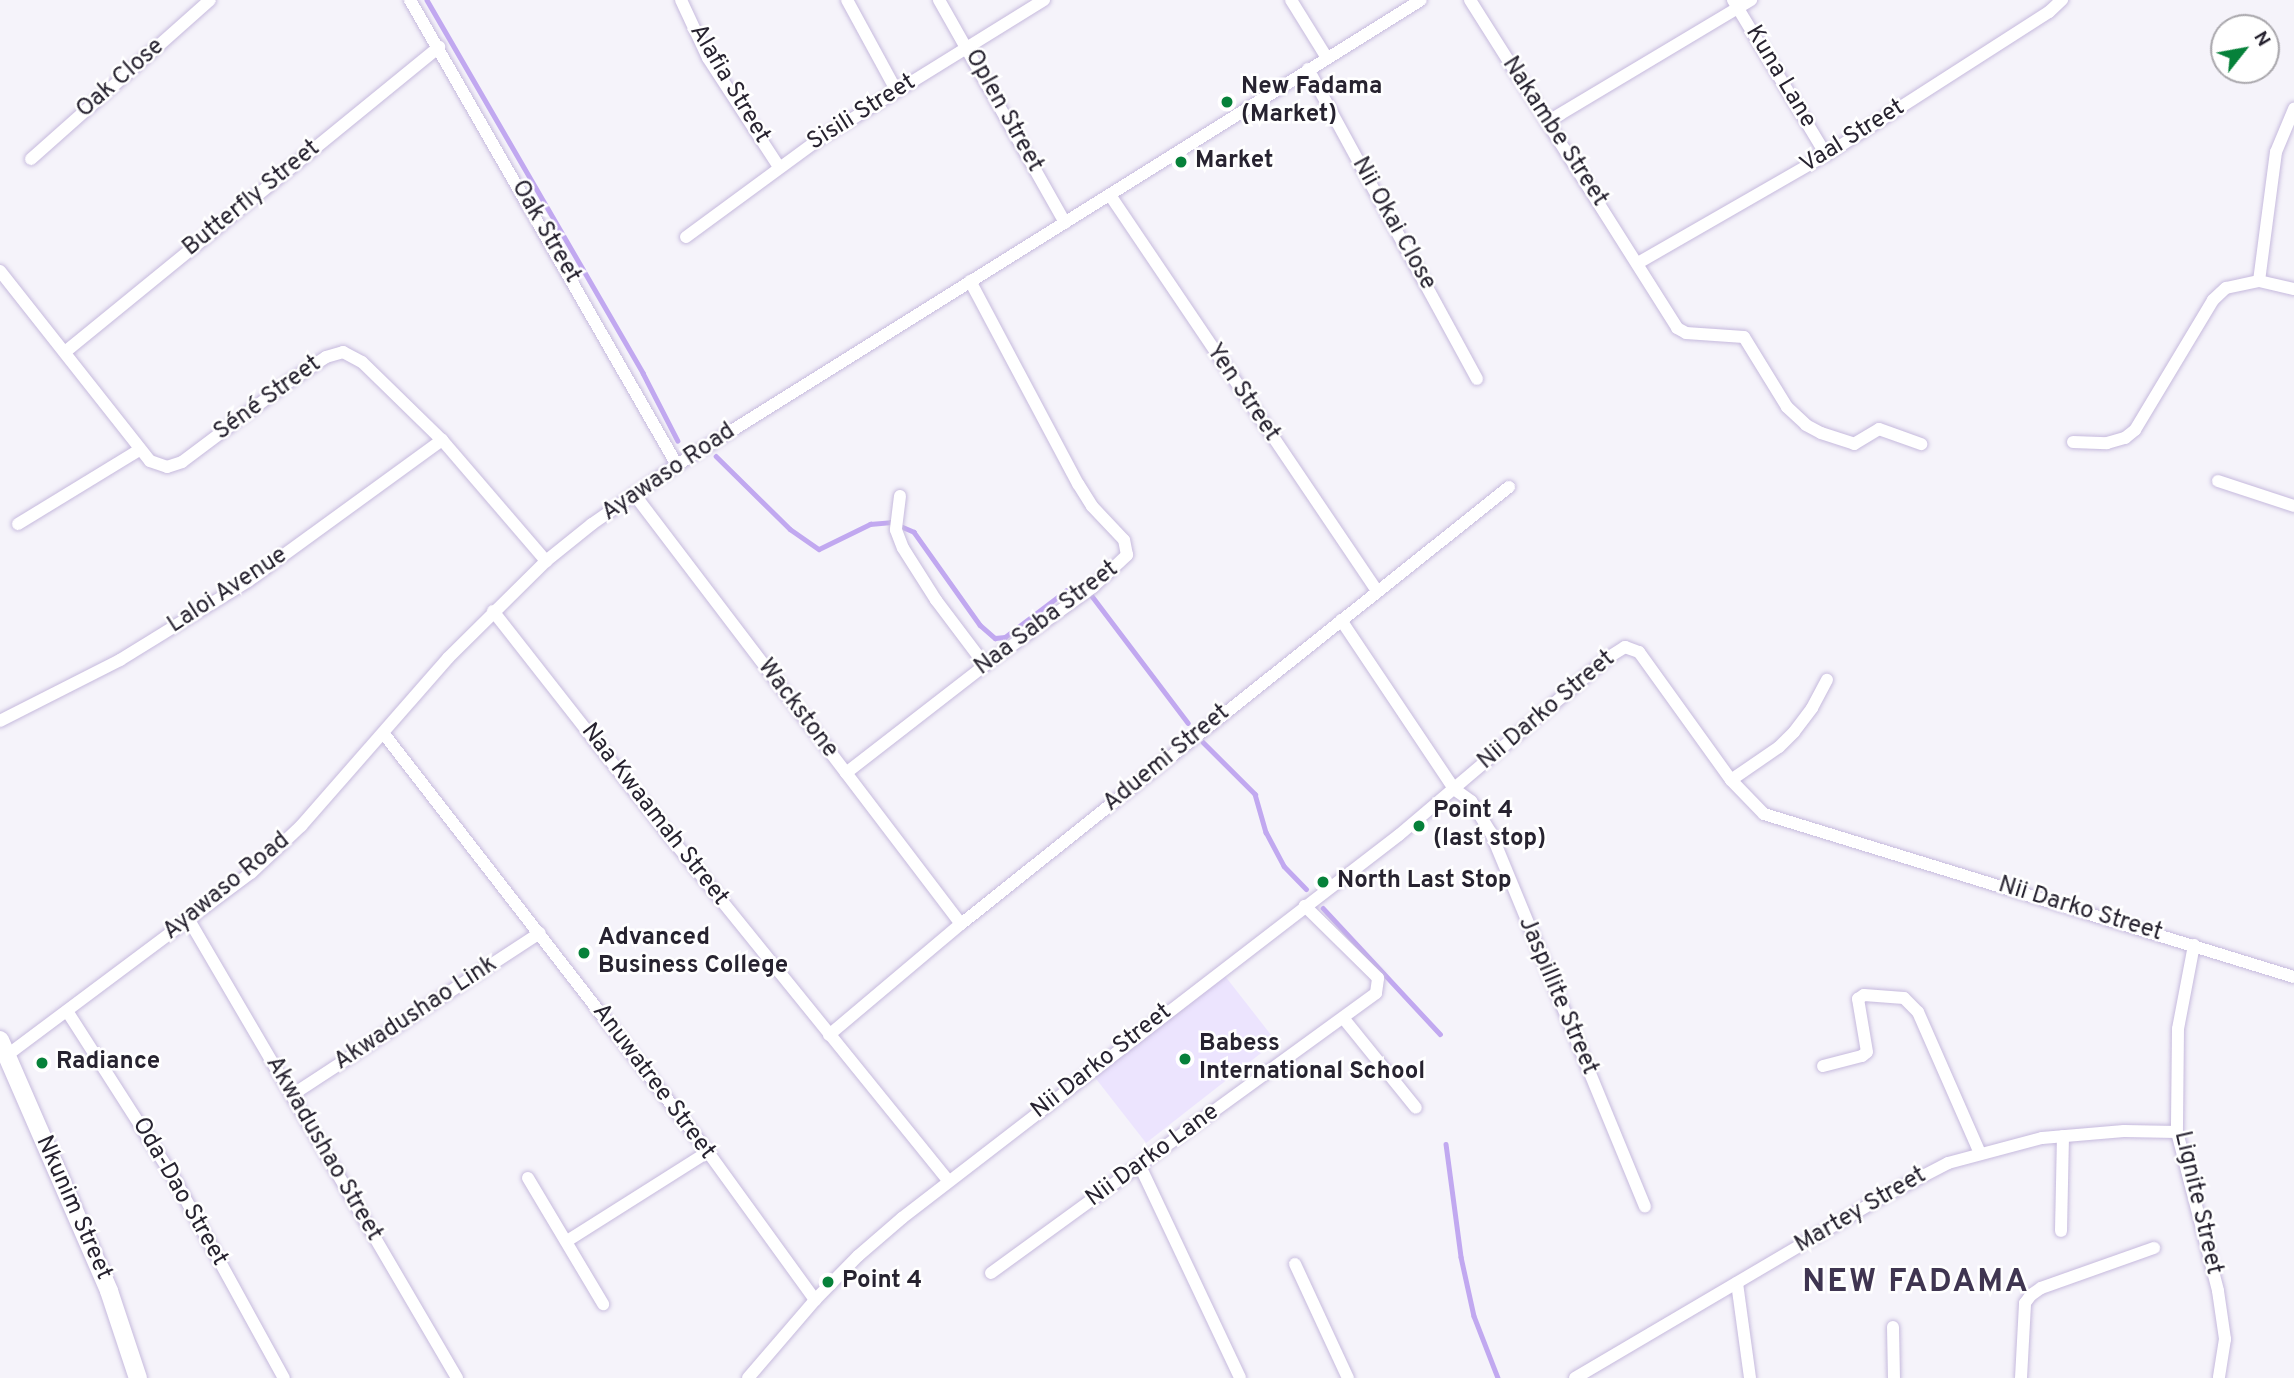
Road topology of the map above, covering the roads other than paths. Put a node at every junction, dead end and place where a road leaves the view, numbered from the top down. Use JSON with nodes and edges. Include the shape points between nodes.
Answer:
{"nodes":[{"id":1,"x":211,"y":0,"type":"edge"},
{"id":2,"x":410,"y":0,"type":"edge"},
{"id":3,"x":681,"y":0,"type":"edge"},
{"id":4,"x":847,"y":0,"type":"edge"},
{"id":5,"x":939,"y":0,"type":"edge"},
{"id":6,"x":1044,"y":0,"type":"edge"},
{"id":7,"x":1291,"y":0,"type":"edge"},
{"id":8,"x":1420,"y":0,"type":"edge"},
{"id":9,"x":1470,"y":0,"type":"edge"},
{"id":10,"x":1751,"y":0,"type":"edge"},
{"id":11,"x":2062,"y":0,"type":"edge"},
{"id":12,"x":1735,"y":4,"type":"edge"},
{"id":13,"x":439,"y":47,"type":"junction"},
{"id":14,"x":968,"y":47,"type":"junction"},
{"id":15,"x":1327,"y":58,"type":"junction"},
{"id":16,"x":1308,"y":69,"type":"junction"},
{"id":17,"x":896,"y":90,"type":"junction"},
{"id":18,"x":2294,"y":109,"type":"edge"},
{"id":19,"x":1547,"y":122,"type":"junction"},
{"id":20,"x":1826,"y":155,"type":"junction"},
{"id":21,"x":31,"y":159,"type":"dead end"},
{"id":22,"x":779,"y":167,"type":"junction"},
{"id":23,"x":1110,"y":195,"type":"junction"},
{"id":24,"x":1065,"y":223,"type":"junction"},
{"id":25,"x":687,"y":237,"type":"dead end"},
{"id":26,"x":1638,"y":263,"type":"junction"},
{"id":27,"x":0,"y":271,"type":"edge"},
{"id":28,"x":970,"y":281,"type":"junction"},
{"id":29,"x":2259,"y":281,"type":"junction"},
{"id":30,"x":2294,"y":289,"type":"edge"},
{"id":31,"x":65,"y":352,"type":"junction"},
{"id":32,"x":1477,"y":379,"type":"dead end"},
{"id":33,"x":442,"y":440,"type":"junction"},
{"id":34,"x":2073,"y":442,"type":"dead end"},
{"id":35,"x":1921,"y":444,"type":"dead end"},
{"id":36,"x":139,"y":450,"type":"junction"},
{"id":37,"x":677,"y":465,"type":"junction"},
{"id":38,"x":2218,"y":481,"type":"dead end"},
{"id":39,"x":1509,"y":487,"type":"dead end"},
{"id":40,"x":634,"y":494,"type":"junction"},
{"id":41,"x":900,"y":496,"type":"dead end"},
{"id":42,"x":2294,"y":506,"type":"edge"},
{"id":43,"x":18,"y":524,"type":"dead end"},
{"id":44,"x":546,"y":561,"type":"junction"},
{"id":45,"x":1376,"y":590,"type":"junction"},
{"id":46,"x":493,"y":611,"type":"junction"},
{"id":47,"x":1341,"y":620,"type":"junction"},
{"id":48,"x":985,"y":665,"type":"junction"},
{"id":49,"x":1827,"y":680,"type":"dead end"},
{"id":50,"x":0,"y":721,"type":"edge"},
{"id":51,"x":384,"y":734,"type":"junction"},
{"id":52,"x":846,"y":774,"type":"junction"},
{"id":53,"x":1731,"y":780,"type":"junction"},
{"id":54,"x":1454,"y":789,"type":"junction"},
{"id":55,"x":1308,"y":904,"type":"junction"},
{"id":56,"x":189,"y":920,"type":"junction"},
{"id":57,"x":961,"y":924,"type":"junction"},
{"id":58,"x":540,"y":933,"type":"junction"},
{"id":59,"x":2194,"y":945,"type":"junction"},
{"id":60,"x":2294,"y":977,"type":"edge"},
{"id":61,"x":67,"y":1011,"type":"junction"},
{"id":62,"x":1344,"y":1019,"type":"junction"},
{"id":63,"x":829,"y":1035,"type":"junction"},
{"id":64,"x":3,"y":1048,"type":"edge"},
{"id":65,"x":1823,"y":1066,"type":"dead end"},
{"id":66,"x":292,"y":1095,"type":"junction"},
{"id":67,"x":1416,"y":1108,"type":"dead end"},
{"id":68,"x":2177,"y":1132,"type":"junction"},
{"id":69,"x":2063,"y":1136,"type":"junction"},
{"id":70,"x":708,"y":1152,"type":"junction"},
{"id":71,"x":1980,"y":1153,"type":"junction"},
{"id":72,"x":1140,"y":1166,"type":"junction"},
{"id":73,"x":528,"y":1178,"type":"dead end"},
{"id":74,"x":948,"y":1180,"type":"junction"},
{"id":75,"x":1645,"y":1208,"type":"dead end"},
{"id":76,"x":2061,"y":1231,"type":"dead end"},
{"id":77,"x":567,"y":1241,"type":"junction"},
{"id":78,"x":2154,"y":1248,"type":"dead end"},
{"id":79,"x":1295,"y":1264,"type":"dead end"},
{"id":80,"x":991,"y":1273,"type":"dead end"},
{"id":81,"x":1737,"y":1283,"type":"junction"},
{"id":82,"x":816,"y":1300,"type":"junction"},
{"id":83,"x":603,"y":1304,"type":"dead end"},
{"id":84,"x":1893,"y":1327,"type":"dead end"},
{"id":85,"x":138,"y":1378,"type":"edge"},
{"id":86,"x":284,"y":1378,"type":"edge"},
{"id":87,"x":457,"y":1378,"type":"edge"},
{"id":88,"x":748,"y":1378,"type":"edge"},
{"id":89,"x":1240,"y":1378,"type":"edge"},
{"id":90,"x":1348,"y":1378,"type":"edge"},
{"id":91,"x":1575,"y":1378,"type":"edge"},
{"id":92,"x":1749,"y":1378,"type":"edge"},
{"id":93,"x":1894,"y":1378,"type":"edge"},
{"id":94,"x":2021,"y":1378,"type":"edge"},
{"id":95,"x":2219,"y":1378,"type":"edge"}],
"edges":[{"from":1,"to":21,"type":"street","name":"Oak Close"},
{"from":2,"to":13,"type":"street","name":"Oak Street"},
{"from":3,"to":22,"type":"street","name":"Alafia Street","via":[[708,58]]},
{"from":4,"to":17,"type":"street"},
{"from":5,"to":14,"type":"street","name":"Oplen Street"},
{"from":6,"to":14,"type":"street","name":"Sisili Street"},
{"from":7,"to":15,"type":"street"},
{"from":8,"to":15,"type":"street","name":"Ayawaso Road"},
{"from":9,"to":19,"type":"street","name":"Nakambe Street"},
{"from":10,"to":12,"type":"street"},
{"from":11,"to":20,"type":"street","name":"Vaal Street"},
{"from":12,"to":19,"type":"street"},
{"from":12,"to":20,"type":"street","name":"Kuna Lane"},
{"from":13,"to":31,"type":"street","name":"Butterfly Street"},
{"from":13,"to":37,"type":"street","name":"Oak Street"},
{"from":14,"to":17,"type":"street","name":"Sisili Street"},
{"from":14,"to":24,"type":"street","name":"Oplen Street"},
{"from":15,"to":16,"type":"street","name":"Ayawaso Road"},
{"from":16,"to":23,"type":"street","name":"Ayawaso Road"},
{"from":16,"to":32,"type":"street","name":"Nii Okai Close"},
{"from":17,"to":22,"type":"street","name":"Sisili Street"},
{"from":18,"to":29,"type":"street","via":[[2276,152]]},
{"from":19,"to":26,"type":"street","name":"Nakambe Street"},
{"from":20,"to":26,"type":"street","name":"Vaal Street"},
{"from":22,"to":25,"type":"street","name":"Sisili Street"},
{"from":23,"to":24,"type":"street","name":"Ayawaso Road"},
{"from":23,"to":45,"type":"street","name":"Yen Street"},
{"from":24,"to":28,"type":"street","name":"Ayawaso Road"},
{"from":26,"to":35,"type":"street","name":"Nakambe Street","via":[[1682,332],[1739,335],[1748,340],[1787,407],[1806,425],[1849,444],[1879,429]]},
{"from":27,"to":31,"type":"street","name":"Séné Street"},
{"from":28,"to":37,"type":"street","name":"Ayawaso Road"},
{"from":28,"to":48,"type":"street","name":"Naa Saba Street","via":[[1078,484],[1128,550],[1125,559],[1089,590]]},
{"from":29,"to":30,"type":"street"},
{"from":29,"to":34,"type":"street","via":[[2233,285],[2213,300],[2135,430],[2107,443]]},
{"from":31,"to":36,"type":"street","name":"Séné Street"},
{"from":33,"to":36,"type":"street","name":"Séné Street","via":[[362,362],[343,352],[326,357],[290,381],[182,462],[159,466]]},
{"from":33,"to":44,"type":"street","name":"Séné Street"},
{"from":33,"to":50,"type":"street","name":"Laloi Avenue","via":[[237,588],[120,660]]},
{"from":36,"to":43,"type":"street"},
{"from":37,"to":40,"type":"street","name":"Ayawaso Road"},
{"from":38,"to":42,"type":"street"},
{"from":39,"to":45,"type":"street","name":"Aduemi Street"},
{"from":40,"to":44,"type":"street","name":"Ayawaso Road"},
{"from":40,"to":52,"type":"street","name":"Wackstone"},
{"from":41,"to":48,"type":"street","via":[[897,522],[903,548]]},
{"from":44,"to":46,"type":"street","name":"Ayawaso Road"},
{"from":45,"to":47,"type":"street","name":"Aduemi Street"},
{"from":46,"to":51,"type":"street","name":"Ayawaso Road"},
{"from":46,"to":63,"type":"street","name":"Naa Kwaamah Street"},
{"from":47,"to":54,"type":"street","name":"Jaspillite Street"},
{"from":47,"to":57,"type":"street","name":"Aduemi Street"},
{"from":48,"to":52,"type":"street","name":"Naa Saba Street"},
{"from":49,"to":53,"type":"street","via":[[1794,732]]},
{"from":51,"to":56,"type":"street","name":"Ayawaso Road","via":[[271,855]]},
{"from":51,"to":58,"type":"street","name":"Anuwatree Street"},
{"from":52,"to":57,"type":"street","name":"Wackstone"},
{"from":53,"to":54,"type":"street","name":"Nii Darko Street","via":[[1639,652],[1625,647]]},
{"from":53,"to":59,"type":"street","name":"Nii Darko Street","via":[[1764,814]]},
{"from":54,"to":55,"type":"street","name":"Nii Darko Street"},
{"from":54,"to":75,"type":"street","name":"Jaspillite Street","via":[[1471,801],[1482,817]]},
{"from":55,"to":62,"type":"street","name":"Nii Darko Lane","via":[[1378,978],[1376,993]]},
{"from":55,"to":74,"type":"street","name":"Nii Darko Street"},
{"from":56,"to":61,"type":"street","name":"Ayawaso Road"},
{"from":56,"to":66,"type":"street","name":"Akwadushao Street"},
{"from":57,"to":63,"type":"street","name":"Aduemi Street"},
{"from":58,"to":66,"type":"street","name":"Akwadushao Link"},
{"from":58,"to":70,"type":"street","name":"Anuwatree Street"},
{"from":59,"to":60,"type":"street","name":"Nii Darko Street"},
{"from":59,"to":68,"type":"street","name":"Lignite Street","via":[[2178,1029]]},
{"from":61,"to":64,"type":"street","name":"Ayawaso Road"},
{"from":61,"to":86,"type":"street","name":"Oda-Dao Street","via":[[175,1180]]},
{"from":62,"to":67,"type":"street"},
{"from":62,"to":72,"type":"street","name":"Nii Darko Lane"},
{"from":63,"to":74,"type":"street","name":"Naa Kwaamah Street"},
{"from":64,"to":85,"type":"street","name":"Nkunim Street","via":[[109,1291]]},
{"from":65,"to":71,"type":"street","via":[[1867,1052],[1858,999],[1864,995],[1904,998],[1918,1012]]},
{"from":66,"to":87,"type":"street","name":"Akwadushao Street"},
{"from":68,"to":69,"type":"street","name":"Martey Street"},
{"from":68,"to":95,"type":"street","name":"Lignite Street","via":[[2218,1291],[2225,1339]]},
{"from":69,"to":71,"type":"street","name":"Martey Street"},
{"from":69,"to":76,"type":"street"},
{"from":70,"to":77,"type":"street"},
{"from":70,"to":82,"type":"street","name":"Anuwatree Street"},
{"from":71,"to":81,"type":"street","name":"Martey Street","via":[[1912,1180]]},
{"from":72,"to":80,"type":"street","name":"Nii Darko Lane"},
{"from":72,"to":89,"type":"street"},
{"from":73,"to":77,"type":"street"},
{"from":74,"to":82,"type":"street","name":"Nii Darko Street","via":[[858,1256]]},
{"from":77,"to":83,"type":"street"},
{"from":78,"to":94,"type":"street","via":[[2031,1295],[2025,1303]]},
{"from":79,"to":90,"type":"street"},
{"from":81,"to":91,"type":"street","name":"Martey Street"},
{"from":81,"to":92,"type":"street"},
{"from":82,"to":88,"type":"street","name":"Nii Darko Street"},
{"from":84,"to":93,"type":"street"}]}
